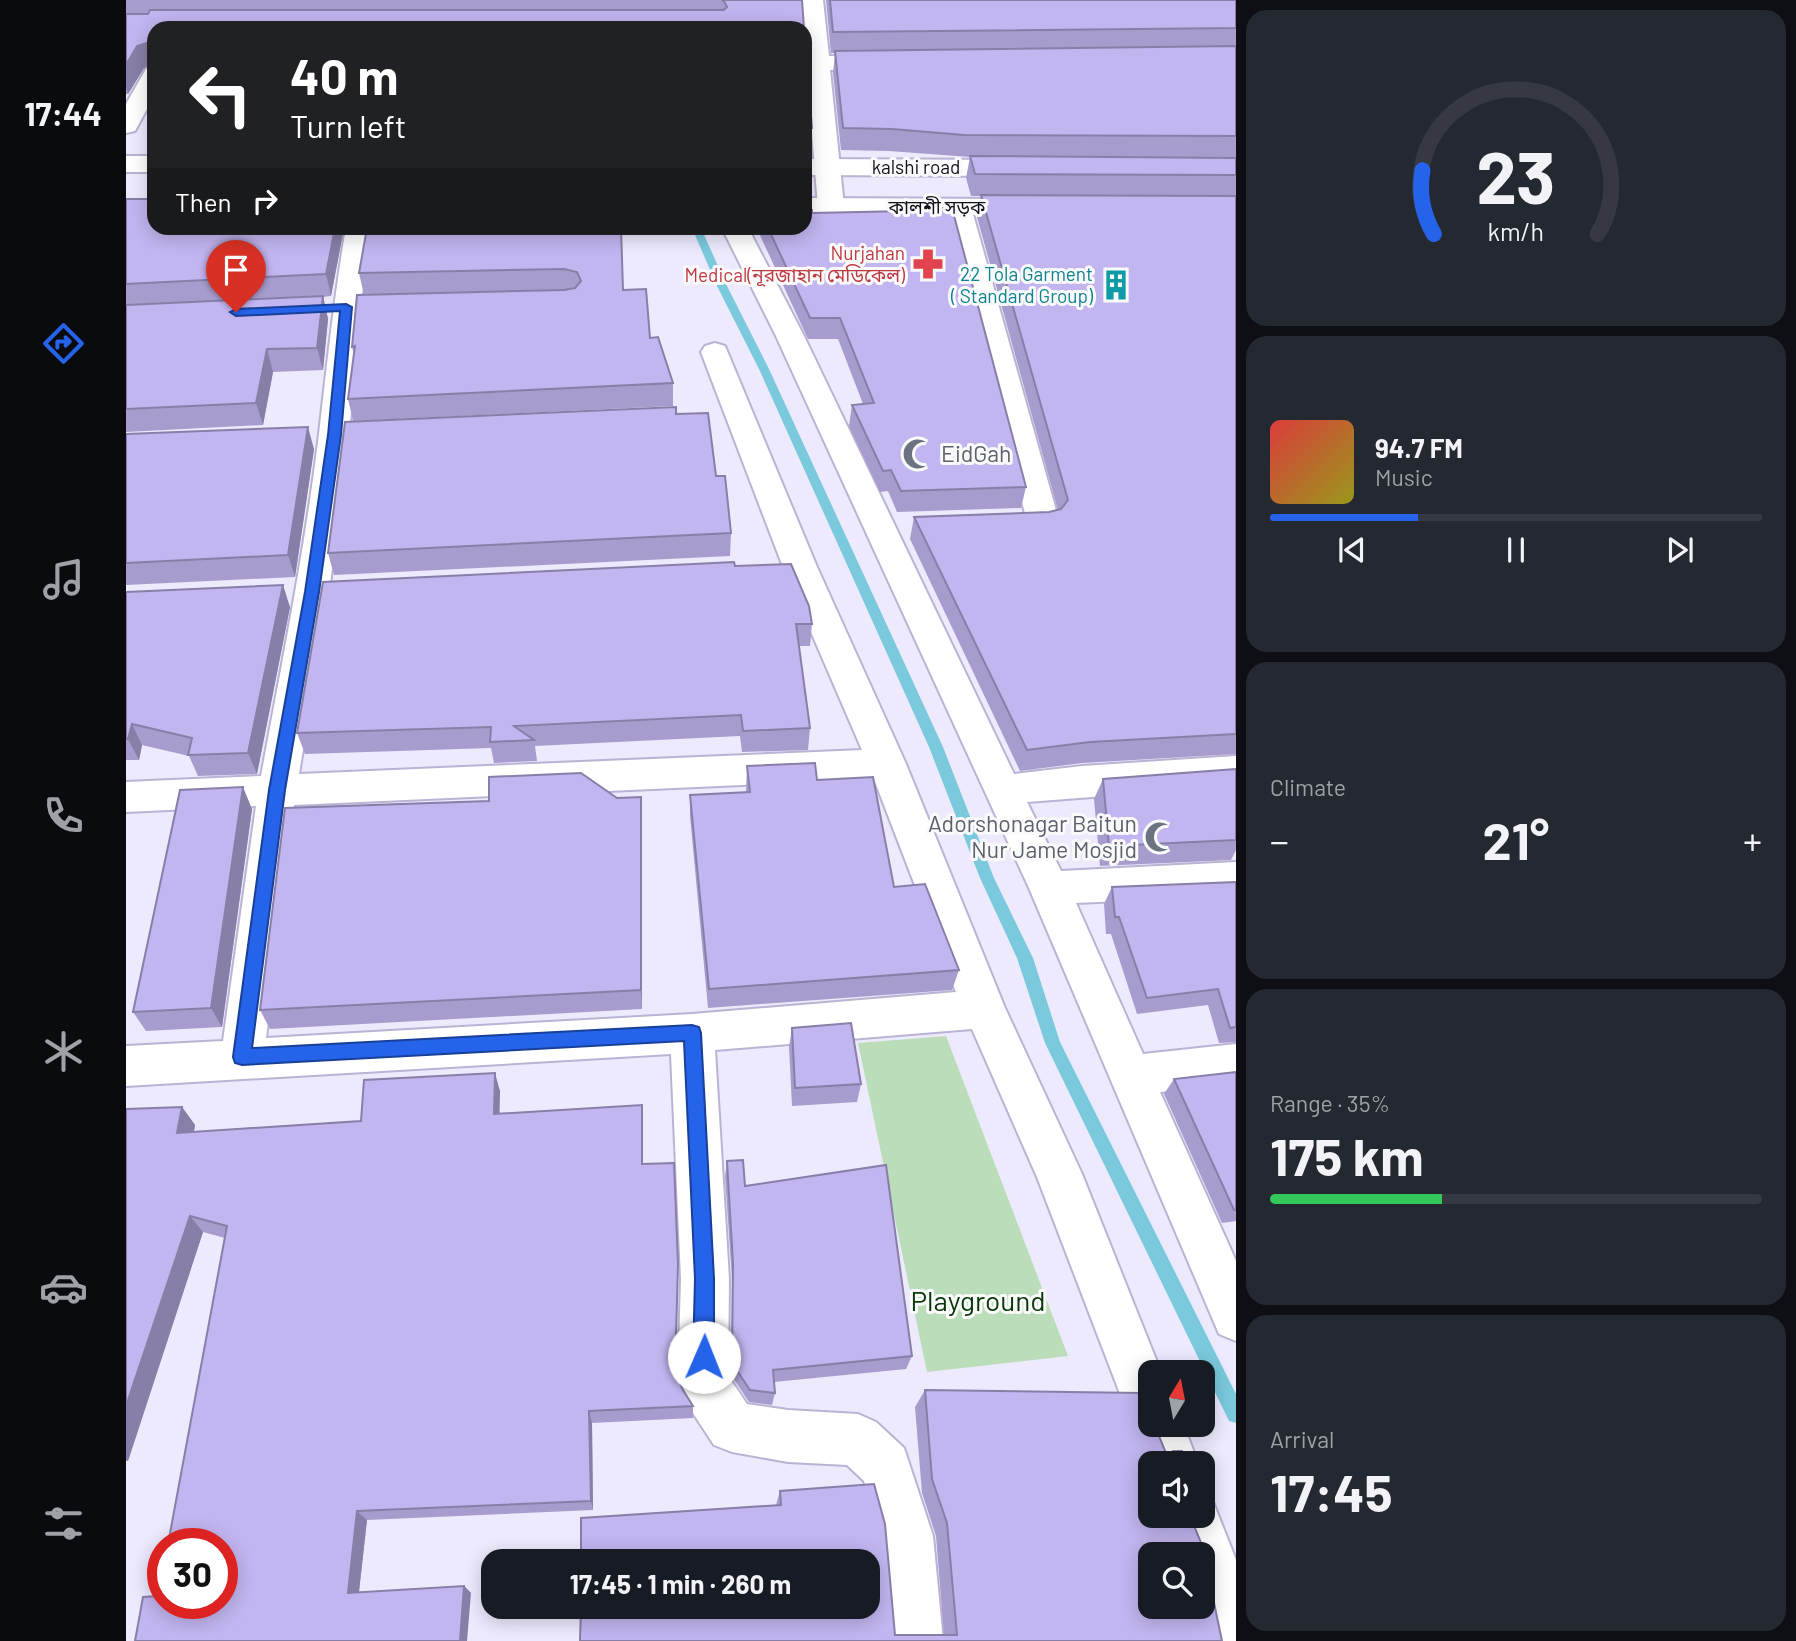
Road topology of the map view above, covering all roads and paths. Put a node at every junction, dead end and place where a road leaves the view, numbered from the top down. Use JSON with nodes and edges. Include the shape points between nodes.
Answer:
{"nodes":[{"id":1,"x":812,"y":0,"type":"edge"},
{"id":2,"x":811,"y":21,"type":"edge"},
{"id":3,"x":812,"y":37,"type":"edge"},
{"id":4,"x":902,"y":62,"type":"edge"},
{"id":5,"x":819,"y":63,"type":"junction"},
{"id":6,"x":147,"y":83,"type":"edge"},
{"id":7,"x":133,"y":99,"type":"edge"},
{"id":8,"x":126,"y":125,"type":"edge"},
{"id":9,"x":126,"y":164,"type":"edge"},
{"id":10,"x":147,"y":164,"type":"edge"},
{"id":11,"x":816,"y":167,"type":"edge"},
{"id":12,"x":1047,"y":189,"type":"junction"},
{"id":13,"x":812,"y":206,"type":"edge"},
{"id":14,"x":838,"y":206,"type":"junction"},
{"id":15,"x":958,"y":207,"type":"junction"},
{"id":16,"x":358,"y":235,"type":"edge"},
{"id":17,"x":739,"y":235,"type":"edge"},
{"id":18,"x":715,"y":352,"type":"dead end"},
{"id":19,"x":1034,"y":521,"type":"edge"},
{"id":20,"x":887,"y":764,"type":"junction"},
{"id":21,"x":1236,"y":771,"type":"edge"},
{"id":22,"x":277,"y":790,"type":"junction"},
{"id":23,"x":1004,"y":790,"type":"junction"},
{"id":24,"x":126,"y":797,"type":"edge"},
{"id":25,"x":1236,"y":879,"type":"edge"},
{"id":26,"x":1049,"y":888,"type":"junction"},
{"id":27,"x":984,"y":1009,"type":"junction"},
{"id":28,"x":692,"y":1033,"type":"junction"},
{"id":29,"x":242,"y":1057,"type":"junction"},
{"id":30,"x":1236,"y":1064,"type":"edge"},
{"id":31,"x":126,"y":1066,"type":"edge"},
{"id":32,"x":1130,"y":1075,"type":"junction"},
{"id":33,"x":1220,"y":1241,"type":"edge"},
{"id":34,"x":1236,"y":1317,"type":"edge"},
{"id":35,"x":1138,"y":1376,"type":"edge"},
{"id":36,"x":1197,"y":1528,"type":"edge"},
{"id":37,"x":1236,"y":1629,"type":"edge"},
{"id":38,"x":915,"y":1641,"type":"edge"}],
"edges":[{"from":1,"to":2,"type":"street"},
{"from":3,"to":5,"type":"street"},
{"from":4,"to":5,"type":"street"},
{"from":5,"to":11,"type":"street"},
{"from":6,"to":7,"type":"street"},
{"from":7,"to":8,"type":"street"},
{"from":9,"to":10,"type":"street"},
{"from":11,"to":12,"type":"street","name":"kalshi road"},
{"from":11,"to":14,"type":"street"},
{"from":12,"to":14,"type":"street","via":[[921,193]]},
{"from":12,"to":15,"type":"street","name":"কালশী সড়ক"},
{"from":13,"to":14,"type":"street","name":"কালশী সড়ক"},
{"from":14,"to":15,"type":"street","name":"কালশী সড়ক"},
{"from":15,"to":19,"type":"street"},
{"from":16,"to":22,"type":"street","via":[[312,592]]},
{"from":17,"to":23,"type":"street","via":[[892,526]]},
{"from":18,"to":20,"type":"street","via":[[725,416],[786,568]]},
{"from":20,"to":22,"type":"street"},
{"from":20,"to":27,"type":"street"},
{"from":21,"to":23,"type":"street"},
{"from":22,"to":24,"type":"street"},
{"from":22,"to":29,"type":"street"},
{"from":23,"to":26,"type":"street"},
{"from":25,"to":26,"type":"street"},
{"from":26,"to":32,"type":"street"},
{"from":27,"to":28,"type":"street"},
{"from":27,"to":35,"type":"street","via":[[1059,1174]]},
{"from":28,"to":29,"type":"street"},
{"from":28,"to":38,"type":"street","via":[[705,1279],[703,1383],[732,1427],[858,1440],[886,1466],[906,1536]]},
{"from":29,"to":31,"type":"street"},
{"from":30,"to":32,"type":"street"},
{"from":32,"to":33,"type":"street"},
{"from":33,"to":34,"type":"street"},
{"from":36,"to":37,"type":"street"}]}
